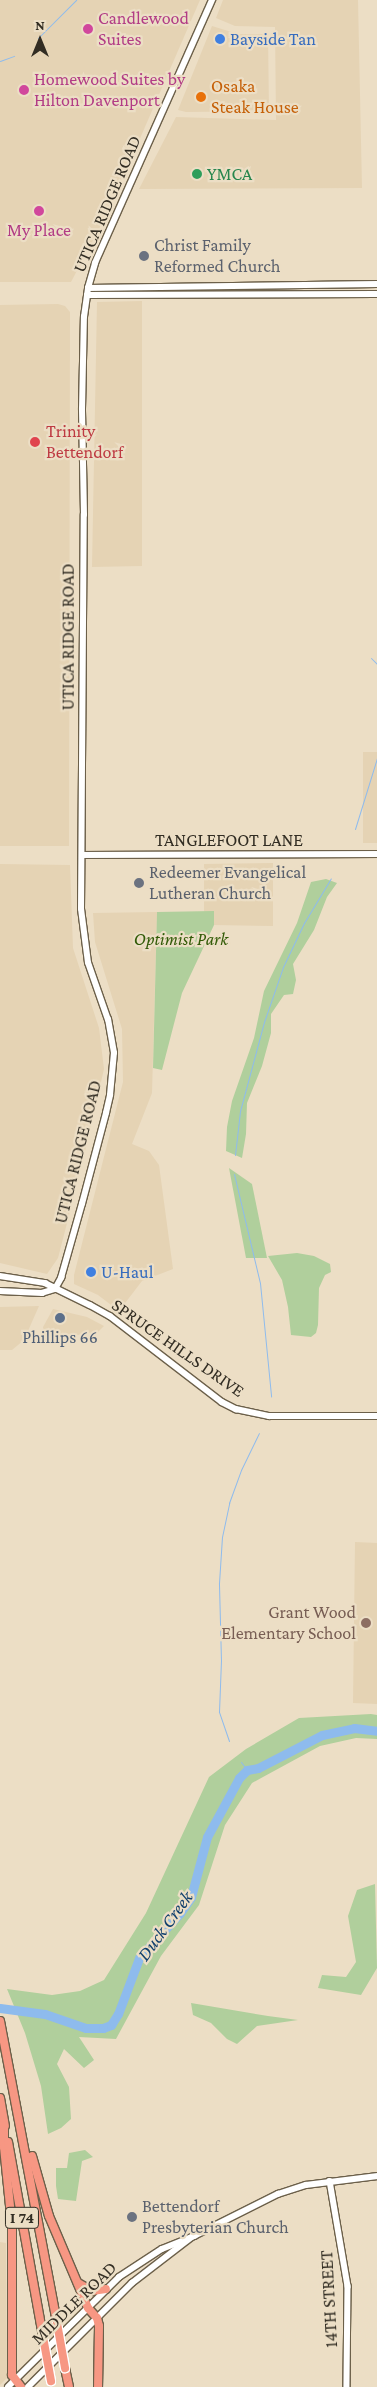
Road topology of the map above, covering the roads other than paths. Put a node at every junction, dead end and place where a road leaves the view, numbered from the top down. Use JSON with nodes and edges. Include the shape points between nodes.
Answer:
{"nodes":[{"id":1,"x":212,"y":0,"type":"edge"},
{"id":2,"x":377,"y":284,"type":"edge"},
{"id":3,"x":87,"y":292,"type":"junction"},
{"id":4,"x":377,"y":294,"type":"edge"},
{"id":5,"x":377,"y":854,"type":"edge"},
{"id":6,"x":82,"y":855,"type":"junction"},
{"id":7,"x":0,"y":1276,"type":"edge"},
{"id":8,"x":55,"y":1289,"type":"junction"},
{"id":9,"x":0,"y":1291,"type":"edge"},
{"id":10,"x":377,"y":1416,"type":"edge"},
{"id":11,"x":0,"y":2021,"type":"edge"},
{"id":12,"x":0,"y":2098,"type":"edge"},
{"id":13,"x":4,"y":2122,"type":"junction"},
{"id":14,"x":23,"y":2136,"type":"junction"},
{"id":15,"x":377,"y":2176,"type":"edge"},
{"id":16,"x":330,"y":2180,"type":"junction"},
{"id":17,"x":194,"y":2236,"type":"junction"},
{"id":18,"x":78,"y":2283,"type":"junction"},
{"id":19,"x":106,"y":2289,"type":"junction"},
{"id":20,"x":88,"y":2308,"type":"junction"},
{"id":21,"x":97,"y":2318,"type":"junction"},
{"id":22,"x":16,"y":2380,"type":"junction"},
{"id":23,"x":52,"y":2384,"type":"edge"},
{"id":24,"x":8,"y":2387,"type":"edge"},
{"id":25,"x":21,"y":2387,"type":"edge"},
{"id":26,"x":28,"y":2387,"type":"edge"},
{"id":27,"x":68,"y":2387,"type":"edge"},
{"id":28,"x":98,"y":2387,"type":"edge"},
{"id":29,"x":347,"y":2387,"type":"edge"}],
"edges":[{"from":1,"to":3,"type":"main road","name":"UTICA RIDGE ROAD","via":[[95,263]]},
{"from":2,"to":3,"type":"main road"},
{"from":3,"to":4,"type":"main road"},
{"from":3,"to":6,"type":"main road","name":"UTICA RIDGE ROAD","via":[[82,363]]},
{"from":5,"to":6,"type":"main road","name":"TANGLEFOOT LANE"},
{"from":6,"to":8,"type":"main road","name":"UTICA RIDGE ROAD","via":[[84,942],[108,1020],[114,1053],[106,1113]]},
{"from":7,"to":8,"type":"main road","name":"SPRUCE HILLS DRIVE","via":[[37,1280]]},
{"from":8,"to":9,"type":"main road","via":[[42,1294]]},
{"from":8,"to":10,"type":"main road","name":"SPRUCE HILLS DRIVE","via":[[110,1316],[204,1389],[236,1409],[268,1416]]},
{"from":11,"to":14,"type":"highway","number":"I 74"},
{"from":12,"to":13,"type":"highway","number":"I 74"},
{"from":13,"to":22,"type":"highway","via":[[12,2226],[12,2374]]},
{"from":13,"to":23,"type":"highway","number":"I 74","bridge":true},
{"from":14,"to":18,"type":"highway","via":[[46,2207]]},
{"from":14,"to":27,"type":"highway","number":"I 74","bridge":true},
{"from":15,"to":16,"type":"main road","name":"MIDDLE ROAD"},
{"from":16,"to":17,"type":"main road","name":"MIDDLE ROAD","via":[[278,2194]]},
{"from":16,"to":29,"type":"main road","name":"14TH STREET","via":[[348,2286]]},
{"from":17,"to":19,"type":"main road","name":"MIDDLE ROAD","via":[[148,2257]]},
{"from":17,"to":21,"type":"main road","name":"MIDDLE ROAD","via":[[141,2274]]},
{"from":18,"to":19,"type":"highway","via":[[92,2291]]},
{"from":18,"to":20,"type":"highway"},
{"from":19,"to":20,"type":"main road","name":"MIDDLE ROAD"},
{"from":20,"to":21,"type":"highway"},
{"from":20,"to":22,"type":"main road","name":"MIDDLE ROAD"},
{"from":21,"to":26,"type":"main road","name":"MIDDLE ROAD"},
{"from":21,"to":28,"type":"highway"},
{"from":22,"to":24,"type":"main road","name":"MIDDLE ROAD"},
{"from":22,"to":25,"type":"highway"}]}
